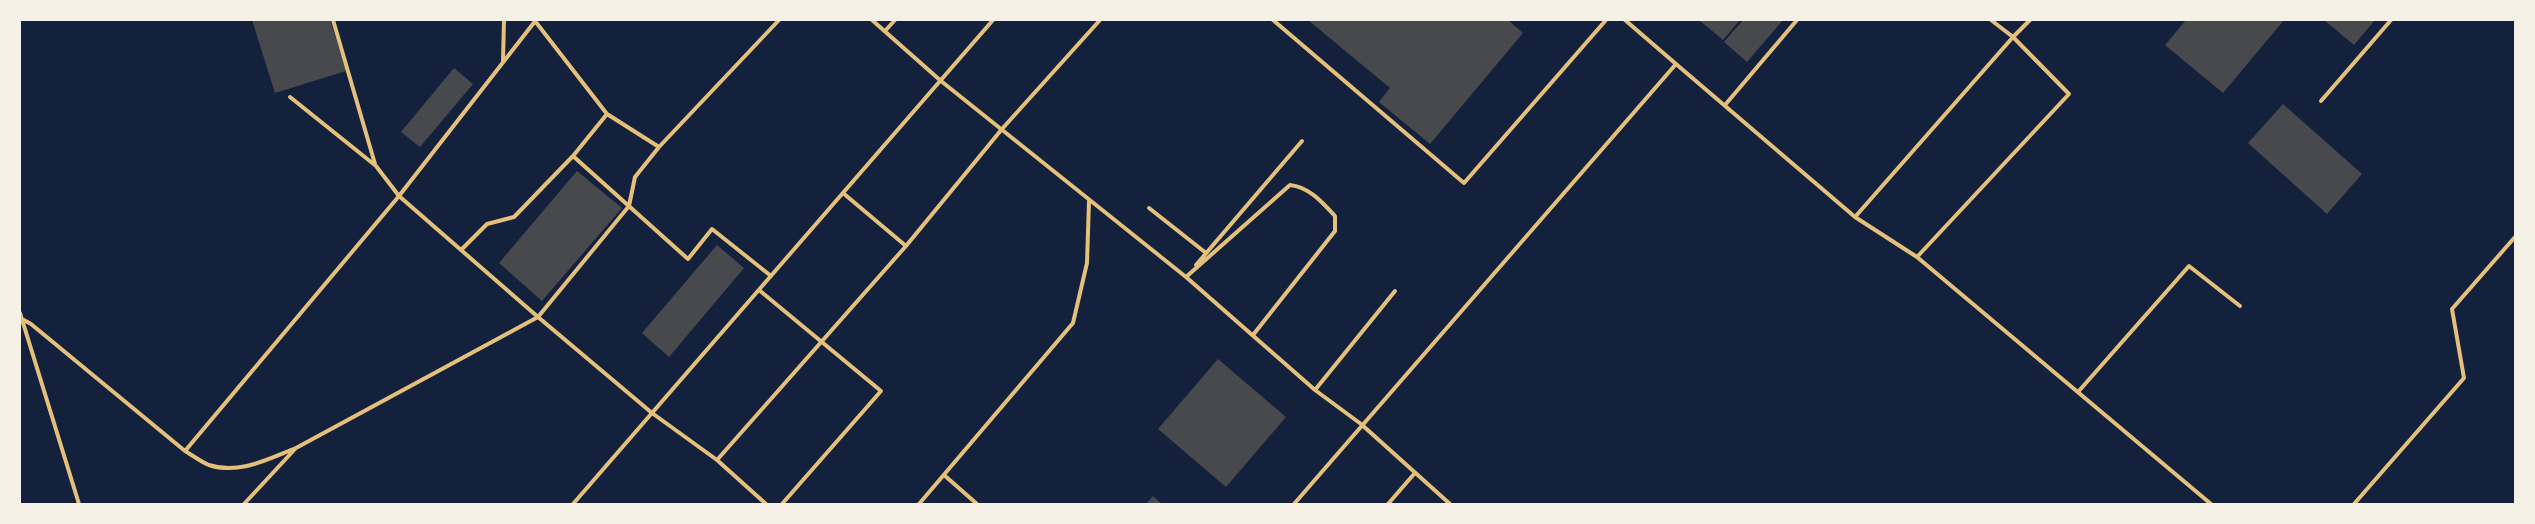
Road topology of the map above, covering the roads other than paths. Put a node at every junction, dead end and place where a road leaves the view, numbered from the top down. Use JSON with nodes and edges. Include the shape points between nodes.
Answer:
{"nodes":[{"id":1,"x":333,"y":20,"type":"edge"},
{"id":2,"x":504,"y":20,"type":"edge"},
{"id":3,"x":535,"y":20,"type":"edge"},
{"id":4,"x":779,"y":20,"type":"edge"},
{"id":5,"x":872,"y":20,"type":"edge"},
{"id":6,"x":895,"y":20,"type":"edge"},
{"id":7,"x":993,"y":20,"type":"edge"},
{"id":8,"x":1100,"y":20,"type":"edge"},
{"id":9,"x":1273,"y":20,"type":"edge"},
{"id":10,"x":1606,"y":20,"type":"edge"},
{"id":11,"x":1625,"y":20,"type":"edge"},
{"id":12,"x":1797,"y":20,"type":"edge"},
{"id":13,"x":1991,"y":20,"type":"edge"},
{"id":14,"x":2030,"y":20,"type":"edge"},
{"id":15,"x":2391,"y":20,"type":"edge"},
{"id":16,"x":885,"y":31,"type":"junction"},
{"id":17,"x":2013,"y":37,"type":"junction"},
{"id":18,"x":503,"y":61,"type":"junction"},
{"id":19,"x":1676,"y":64,"type":"junction"},
{"id":20,"x":941,"y":80,"type":"junction"},
{"id":21,"x":290,"y":97,"type":"dead end"},
{"id":22,"x":2321,"y":101,"type":"dead end"},
{"id":23,"x":1725,"y":105,"type":"junction"},
{"id":24,"x":608,"y":114,"type":"junction"},
{"id":25,"x":1002,"y":129,"type":"junction"},
{"id":26,"x":1302,"y":141,"type":"dead end"},
{"id":27,"x":659,"y":147,"type":"junction"},
{"id":28,"x":573,"y":156,"type":"junction"},
{"id":29,"x":376,"y":166,"type":"junction"},
{"id":30,"x":843,"y":193,"type":"junction"},
{"id":31,"x":399,"y":196,"type":"junction"},
{"id":32,"x":1090,"y":201,"type":"junction"},
{"id":33,"x":629,"y":206,"type":"junction"},
{"id":34,"x":1149,"y":208,"type":"dead end"},
{"id":35,"x":1854,"y":218,"type":"junction"},
{"id":36,"x":2515,"y":238,"type":"edge"},
{"id":37,"x":906,"y":246,"type":"junction"},
{"id":38,"x":461,"y":250,"type":"junction"},
{"id":39,"x":1206,"y":254,"type":"junction"},
{"id":40,"x":1916,"y":257,"type":"junction"},
{"id":41,"x":771,"y":276,"type":"junction"},
{"id":42,"x":1186,"y":277,"type":"junction"},
{"id":43,"x":759,"y":290,"type":"junction"},
{"id":44,"x":1395,"y":291,"type":"dead end"},
{"id":45,"x":2240,"y":306,"type":"dead end"},
{"id":46,"x":20,"y":313,"type":"edge"},
{"id":47,"x":538,"y":317,"type":"junction"},
{"id":48,"x":22,"y":319,"type":"junction"},
{"id":49,"x":1253,"y":335,"type":"junction"},
{"id":50,"x":821,"y":342,"type":"junction"},
{"id":51,"x":1315,"y":390,"type":"junction"},
{"id":52,"x":2078,"y":392,"type":"junction"},
{"id":53,"x":652,"y":412,"type":"junction"},
{"id":54,"x":1361,"y":424,"type":"junction"},
{"id":55,"x":296,"y":448,"type":"junction"},
{"id":56,"x":185,"y":451,"type":"junction"},
{"id":57,"x":717,"y":460,"type":"junction"},
{"id":58,"x":1414,"y":474,"type":"junction"},
{"id":59,"x":944,"y":475,"type":"junction"},
{"id":60,"x":79,"y":504,"type":"edge"},
{"id":61,"x":244,"y":504,"type":"edge"},
{"id":62,"x":573,"y":504,"type":"edge"},
{"id":63,"x":766,"y":504,"type":"edge"},
{"id":64,"x":782,"y":504,"type":"edge"},
{"id":65,"x":919,"y":504,"type":"edge"},
{"id":66,"x":977,"y":504,"type":"edge"},
{"id":67,"x":1294,"y":504,"type":"edge"},
{"id":68,"x":1388,"y":504,"type":"edge"},
{"id":69,"x":1450,"y":504,"type":"edge"},
{"id":70,"x":2211,"y":504,"type":"edge"},
{"id":71,"x":2354,"y":504,"type":"edge"}],
"edges":[{"from":1,"to":29,"type":"lane"},
{"from":2,"to":18,"type":"lane"},
{"from":3,"to":18,"type":"lane"},
{"from":3,"to":24,"type":"lane"},
{"from":4,"to":27,"type":"lane"},
{"from":5,"to":16,"type":"lane"},
{"from":6,"to":16,"type":"lane"},
{"from":7,"to":20,"type":"lane"},
{"from":8,"to":25,"type":"lane"},
{"from":9,"to":10,"type":"lane","via":[[1464,183]]},
{"from":11,"to":19,"type":"lane"},
{"from":12,"to":23,"type":"lane"},
{"from":13,"to":17,"type":"lane"},
{"from":14,"to":17,"type":"lane"},
{"from":15,"to":22,"type":"lane"},
{"from":16,"to":20,"type":"lane"},
{"from":17,"to":35,"type":"lane"},
{"from":17,"to":40,"type":"lane","via":[[2069,94]]},
{"from":18,"to":31,"type":"lane"},
{"from":19,"to":23,"type":"lane"},
{"from":19,"to":54,"type":"lane"},
{"from":20,"to":25,"type":"lane"},
{"from":20,"to":30,"type":"lane"},
{"from":21,"to":29,"type":"lane"},
{"from":23,"to":35,"type":"lane"},
{"from":24,"to":27,"type":"lane"},
{"from":24,"to":28,"type":"lane"},
{"from":25,"to":32,"type":"lane"},
{"from":25,"to":37,"type":"lane"},
{"from":26,"to":39,"type":"lane"},
{"from":27,"to":33,"type":"lane","via":[[635,177]]},
{"from":28,"to":33,"type":"lane"},
{"from":28,"to":38,"type":"lane","via":[[514,217],[487,224]]},
{"from":29,"to":31,"type":"lane"},
{"from":30,"to":37,"type":"lane"},
{"from":30,"to":41,"type":"lane"},
{"from":31,"to":38,"type":"lane"},
{"from":31,"to":56,"type":"lane"},
{"from":32,"to":42,"type":"lane"},
{"from":32,"to":59,"type":"lane","via":[[1087,263],[1073,323]]},
{"from":33,"to":41,"type":"lane","via":[[688,259],[712,228]]},
{"from":33,"to":47,"type":"lane"},
{"from":34,"to":39,"type":"lane"},
{"from":35,"to":40,"type":"lane"},
{"from":36,"to":71,"type":"lane","via":[[2452,309],[2464,378]]},
{"from":37,"to":50,"type":"lane"},
{"from":38,"to":47,"type":"lane"},
{"from":39,"to":42,"type":"lane"},
{"from":40,"to":52,"type":"lane"},
{"from":41,"to":43,"type":"lane"},
{"from":42,"to":49,"type":"lane"},
{"from":42,"to":49,"type":"lane","via":[[1290,185],[1301,186],[1321,201],[1335,216],[1335,231]]},
{"from":43,"to":50,"type":"lane"},
{"from":43,"to":53,"type":"lane"},
{"from":44,"to":51,"type":"lane"},
{"from":45,"to":52,"type":"lane","via":[[2189,266]]},
{"from":46,"to":48,"type":"lane"},
{"from":47,"to":53,"type":"lane"},
{"from":47,"to":55,"type":"lane"},
{"from":48,"to":56,"type":"lane"},
{"from":48,"to":60,"type":"lane"},
{"from":49,"to":51,"type":"lane"},
{"from":50,"to":57,"type":"lane"},
{"from":50,"to":64,"type":"lane","via":[[881,391]]},
{"from":51,"to":54,"type":"lane"},
{"from":52,"to":70,"type":"lane"},
{"from":53,"to":57,"type":"lane"},
{"from":53,"to":62,"type":"lane"},
{"from":54,"to":58,"type":"lane"},
{"from":54,"to":67,"type":"lane"},
{"from":55,"to":56,"type":"lane","via":[[259,463],[233,469],[208,465]]},
{"from":55,"to":61,"type":"lane"},
{"from":57,"to":63,"type":"lane"},
{"from":58,"to":68,"type":"lane"},
{"from":58,"to":69,"type":"lane"},
{"from":59,"to":65,"type":"lane"},
{"from":59,"to":66,"type":"lane"}]}
